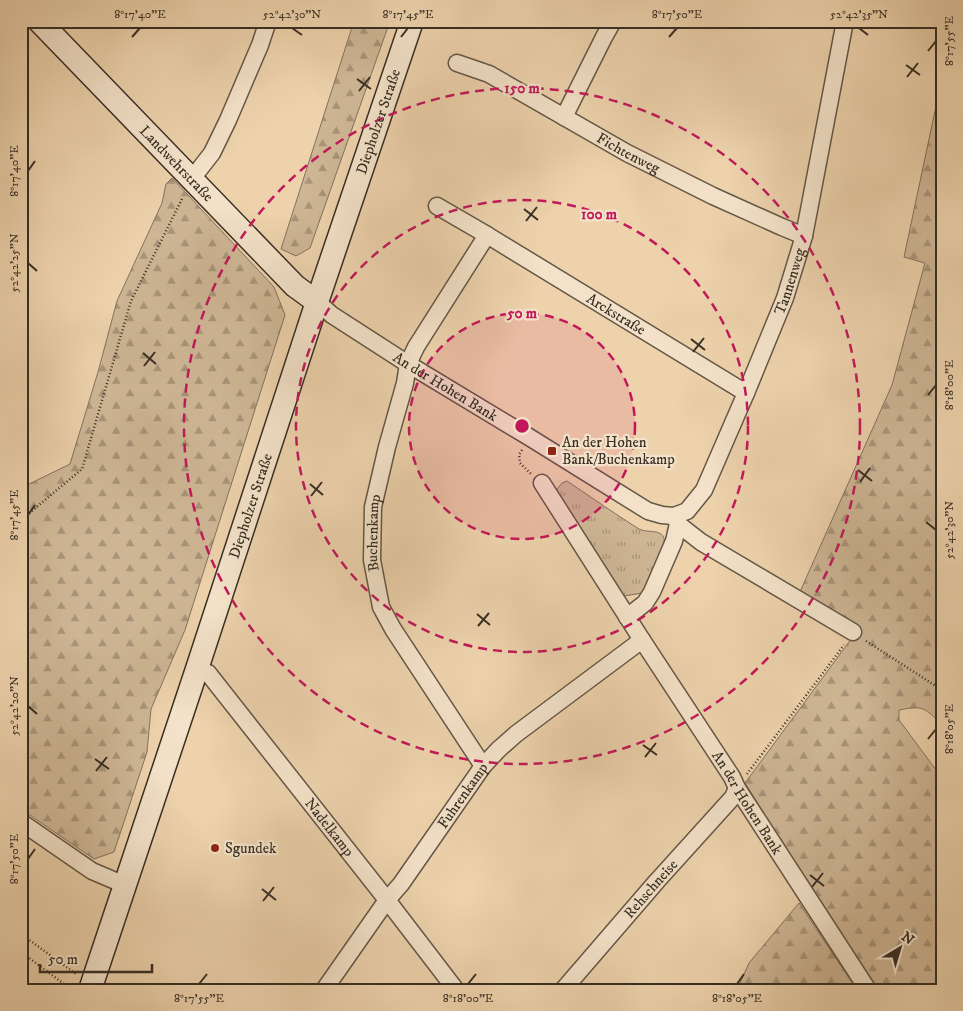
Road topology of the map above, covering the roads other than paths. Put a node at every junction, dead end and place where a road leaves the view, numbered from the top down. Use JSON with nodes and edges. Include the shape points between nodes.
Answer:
{"nodes":[{"id":1,"x":268,"y":21,"type":"edge"},
{"id":2,"x":412,"y":21,"type":"edge"},
{"id":3,"x":613,"y":21,"type":"edge"},
{"id":4,"x":845,"y":21,"type":"edge"},
{"id":5,"x":47,"y":24,"type":"edge"},
{"id":6,"x":457,"y":63,"type":"dead end"},
{"id":7,"x":564,"y":117,"type":"junction"},
{"id":8,"x":191,"y":180,"type":"junction"},
{"id":9,"x":437,"y":206,"type":"dead end"},
{"id":10,"x":487,"y":235,"type":"junction"},
{"id":11,"x":804,"y":236,"type":"junction"},
{"id":12,"x":317,"y":302,"type":"junction"},
{"id":13,"x":408,"y":364,"type":"junction"},
{"id":14,"x":746,"y":393,"type":"junction"},
{"id":15,"x":542,"y":483,"type":"road end"},
{"id":16,"x":676,"y":520,"type":"junction"},
{"id":17,"x":627,"y":617,"type":"junction"},
{"id":18,"x":853,"y":632,"type":"road end"},
{"id":19,"x":642,"y":640,"type":"junction"},
{"id":20,"x":197,"y":669,"type":"junction"},
{"id":21,"x":483,"y":766,"type":"junction"},
{"id":22,"x":737,"y":788,"type":"junction"},
{"id":23,"x":21,"y":822,"type":"edge"},
{"id":24,"x":125,"y":885,"type":"junction"},
{"id":25,"x":388,"y":900,"type":"junction"},
{"id":26,"x":84,"y":988,"type":"edge"},
{"id":27,"x":324,"y":990,"type":"edge"},
{"id":28,"x":456,"y":990,"type":"edge"},
{"id":29,"x":563,"y":990,"type":"edge"},
{"id":30,"x":868,"y":990,"type":"edge"}],
"edges":[{"from":1,"to":8,"type":"street","via":[[216,145]]},
{"from":2,"to":12,"type":"main road","name":"Diepholzer Straße"},
{"from":3,"to":7,"type":"street"},
{"from":4,"to":11,"type":"street","name":"Tannenweg"},
{"from":5,"to":8,"type":"main road","name":"Landwehrstraße"},
{"from":6,"to":7,"type":"street","name":"Fichtenweg","via":[[489,74]]},
{"from":7,"to":11,"type":"street","name":"Fichtenweg","via":[[704,192]]},
{"from":8,"to":12,"type":"main road","name":"Landwehrstraße","via":[[295,286]]},
{"from":9,"to":10,"type":"street","name":"Arckstraße"},
{"from":10,"to":13,"type":"street"},
{"from":10,"to":14,"type":"street","name":"Arckstraße"},
{"from":11,"to":14,"type":"street","name":"Tannenweg","via":[[785,298]]},
{"from":12,"to":13,"type":"street","name":"An der Hohen Bank"},
{"from":12,"to":20,"type":"main road","name":"Diepholzer Straße"},
{"from":13,"to":16,"type":"street","name":"An der Hohen Bank","via":[[648,511]]},
{"from":13,"to":21,"type":"street","name":"Buchenkamp","via":[[373,506],[372,560],[380,606]]},
{"from":14,"to":16,"type":"street","name":"Tannenweg","via":[[704,490]]},
{"from":15,"to":17,"type":"street","name":"An der Hohen Bank"},
{"from":16,"to":17,"type":"street","via":[[674,541],[652,592],[645,603]]},
{"from":16,"to":18,"type":"street","name":"An der Hohen Bank","via":[[701,542]]},
{"from":17,"to":19,"type":"street","name":"An der Hohen Bank"},
{"from":19,"to":21,"type":"street","name":"Fuhrenkamp","via":[[516,734]]},
{"from":19,"to":22,"type":"street","name":"An der Hohen Bank"},
{"from":20,"to":24,"type":"main road","name":"Diepholzer Straße"},
{"from":20,"to":25,"type":"street","name":"Nadelkamp","via":[[208,672]]},
{"from":21,"to":25,"type":"street","name":"Fuhrenkamp"},
{"from":22,"to":29,"type":"street","name":"Rehschneise","via":[[733,797]]},
{"from":22,"to":30,"type":"street","name":"An der Hohen Bank"},
{"from":23,"to":24,"type":"street","via":[[92,871]]},
{"from":24,"to":26,"type":"main road","name":"Diepholzer Straße"},
{"from":25,"to":27,"type":"street","name":"Fuhrenkamp"},
{"from":25,"to":28,"type":"street","name":"Nadelkamp"}]}
